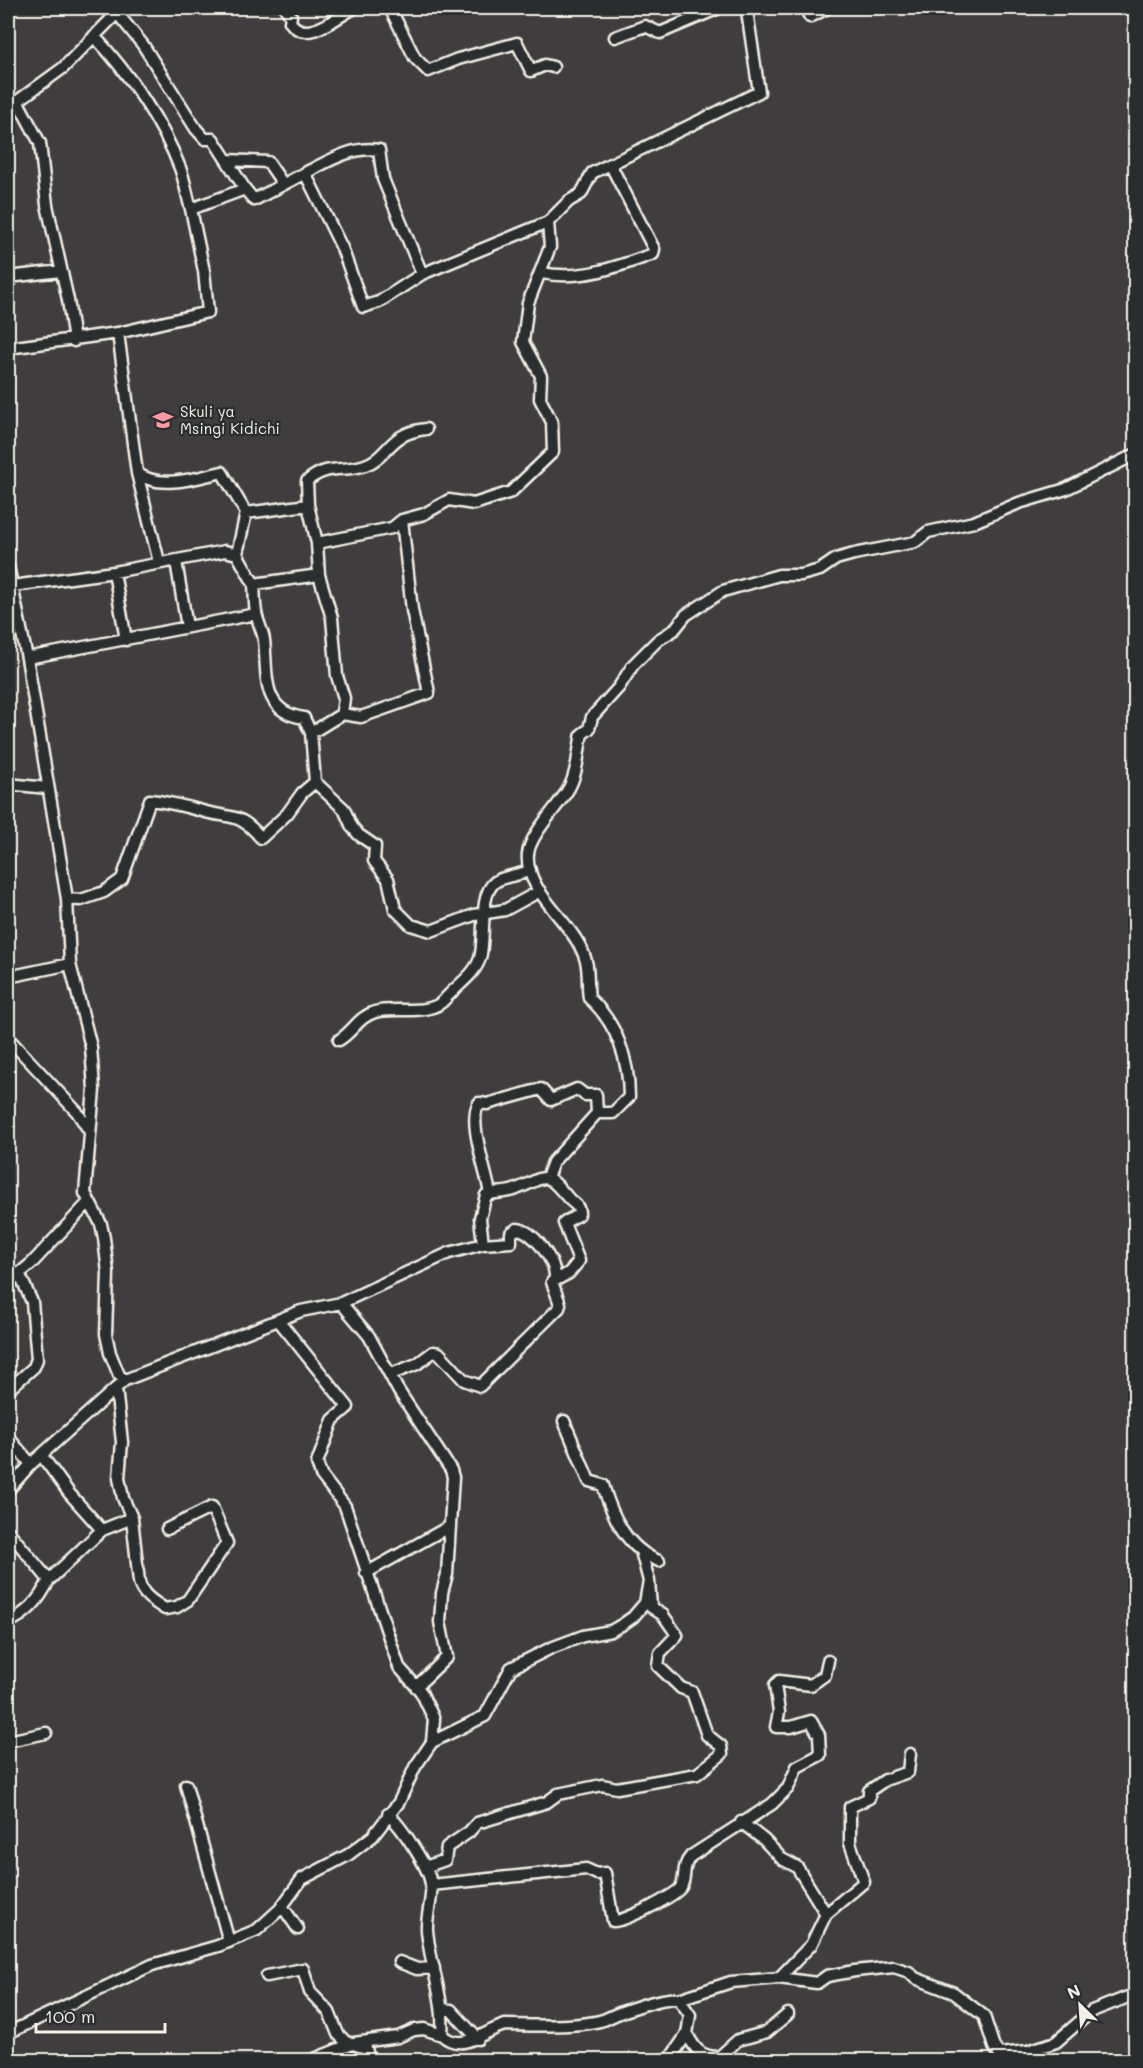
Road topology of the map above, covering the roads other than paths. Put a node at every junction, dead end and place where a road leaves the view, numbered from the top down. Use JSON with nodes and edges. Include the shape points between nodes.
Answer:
{"nodes":[{"id":1,"x":285,"y":8,"type":"edge"},
{"id":2,"x":354,"y":8,"type":"edge"},
{"id":3,"x":390,"y":8,"type":"edge"},
{"id":4,"x":719,"y":8,"type":"edge"},
{"id":5,"x":744,"y":8,"type":"edge"},
{"id":6,"x":805,"y":8,"type":"edge"},
{"id":7,"x":827,"y":8,"type":"edge"},
{"id":8,"x":119,"y":10,"type":"edge"},
{"id":9,"x":94,"y":36,"type":"junction"},
{"id":10,"x":615,"y":37,"type":"dead end"},
{"id":11,"x":553,"y":66,"type":"dead end"},
{"id":12,"x":18,"y":102,"type":"junction"},
{"id":13,"x":8,"y":108,"type":"edge"},
{"id":14,"x":228,"y":160,"type":"junction"},
{"id":15,"x":610,"y":164,"type":"junction"},
{"id":16,"x":305,"y":172,"type":"junction"},
{"id":17,"x":283,"y":184,"type":"junction"},
{"id":18,"x":245,"y":189,"type":"junction"},
{"id":19,"x":191,"y":209,"type":"junction"},
{"id":20,"x":548,"y":222,"type":"junction"},
{"id":21,"x":61,"y":270,"type":"junction"},
{"id":22,"x":542,"y":273,"type":"junction"},
{"id":23,"x":422,"y":274,"type":"junction"},
{"id":24,"x":8,"y":277,"type":"edge"},
{"id":25,"x":118,"y":333,"type":"junction"},
{"id":26,"x":74,"y":341,"type":"junction"},
{"id":27,"x":8,"y":348,"type":"edge"},
{"id":28,"x":426,"y":429,"type":"dead end"},
{"id":29,"x":1136,"y":454,"type":"edge"},
{"id":30,"x":137,"y":473,"type":"junction"},
{"id":31,"x":308,"y":505,"type":"junction"},
{"id":32,"x":246,"y":513,"type":"junction"},
{"id":33,"x":402,"y":520,"type":"junction"},
{"id":34,"x":317,"y":543,"type":"junction"},
{"id":35,"x":237,"y":554,"type":"junction"},
{"id":36,"x":176,"y":561,"type":"junction"},
{"id":37,"x":159,"y":562,"type":"junction"},
{"id":38,"x":8,"y":566,"type":"edge"},
{"id":39,"x":114,"y":572,"type":"junction"},
{"id":40,"x":319,"y":575,"type":"junction"},
{"id":41,"x":254,"y":584,"type":"junction"},
{"id":42,"x":13,"y":586,"type":"junction"},
{"id":43,"x":256,"y":614,"type":"junction"},
{"id":44,"x":187,"y":627,"type":"junction"},
{"id":45,"x":126,"y":640,"type":"junction"},
{"id":46,"x":27,"y":658,"type":"junction"},
{"id":47,"x":342,"y":714,"type":"junction"},
{"id":48,"x":311,"y":733,"type":"junction"},
{"id":49,"x":315,"y":782,"type":"junction"},
{"id":50,"x":8,"y":784,"type":"edge"},
{"id":51,"x":47,"y":788,"type":"junction"},
{"id":52,"x":530,"y":870,"type":"junction"},
{"id":53,"x":540,"y":891,"type":"junction"},
{"id":54,"x":67,"y":899,"type":"junction"},
{"id":55,"x":484,"y":913,"type":"junction"},
{"id":56,"x":70,"y":964,"type":"junction"},
{"id":57,"x":8,"y":977,"type":"edge"},
{"id":58,"x":8,"y":1038,"type":"edge"},
{"id":59,"x":339,"y":1040,"type":"dead end"},
{"id":60,"x":597,"y":1113,"type":"junction"},
{"id":61,"x":90,"y":1132,"type":"junction"},
{"id":62,"x":547,"y":1178,"type":"junction"},
{"id":63,"x":490,"y":1194,"type":"junction"},
{"id":64,"x":88,"y":1203,"type":"junction"},
{"id":65,"x":483,"y":1244,"type":"junction"},
{"id":66,"x":19,"y":1273,"type":"junction"},
{"id":67,"x":555,"y":1278,"type":"junction"},
{"id":68,"x":8,"y":1283,"type":"edge"},
{"id":69,"x":341,"y":1303,"type":"junction"},
{"id":70,"x":279,"y":1321,"type":"junction"},
{"id":71,"x":391,"y":1374,"type":"junction"},
{"id":72,"x":125,"y":1380,"type":"junction"},
{"id":73,"x":116,"y":1388,"type":"junction"},
{"id":74,"x":8,"y":1390,"type":"edge"},
{"id":75,"x":564,"y":1421,"type":"dead end"},
{"id":76,"x":8,"y":1437,"type":"edge"},
{"id":77,"x":42,"y":1456,"type":"junction"},
{"id":78,"x":32,"y":1464,"type":"junction"},
{"id":79,"x":8,"y":1490,"type":"edge"},
{"id":80,"x":132,"y":1518,"type":"junction"},
{"id":81,"x":450,"y":1526,"type":"junction"},
{"id":82,"x":167,"y":1529,"type":"dead end"},
{"id":83,"x":102,"y":1530,"type":"junction"},
{"id":84,"x":8,"y":1531,"type":"edge"},
{"id":85,"x":641,"y":1551,"type":"junction"},
{"id":86,"x":659,"y":1561,"type":"dead end"},
{"id":87,"x":366,"y":1573,"type":"junction"},
{"id":88,"x":49,"y":1580,"type":"junction"},
{"id":89,"x":649,"y":1581,"type":"junction"},
{"id":90,"x":8,"y":1622,"type":"edge"},
{"id":91,"x":828,"y":1661,"type":"dead end"},
{"id":92,"x":416,"y":1687,"type":"junction"},
{"id":93,"x":46,"y":1733,"type":"dead end"},
{"id":94,"x":8,"y":1741,"type":"edge"},
{"id":95,"x":432,"y":1742,"type":"junction"},
{"id":96,"x":910,"y":1754,"type":"dead end"},
{"id":97,"x":186,"y":1785,"type":"dead end"},
{"id":98,"x":388,"y":1814,"type":"junction"},
{"id":99,"x":741,"y":1822,"type":"junction"},
{"id":100,"x":425,"y":1867,"type":"junction"},
{"id":101,"x":431,"y":1885,"type":"junction"},
{"id":102,"x":282,"y":1906,"type":"junction"},
{"id":103,"x":826,"y":1914,"type":"junction"},
{"id":104,"x":298,"y":1929,"type":"dead end"},
{"id":105,"x":229,"y":1942,"type":"junction"},
{"id":106,"x":399,"y":1962,"type":"dead end"},
{"id":107,"x":434,"y":1968,"type":"junction"},
{"id":108,"x":267,"y":1976,"type":"dead end"},
{"id":109,"x":778,"y":1978,"type":"junction"},
{"id":110,"x":1128,"y":1997,"type":"dead end"},
{"id":111,"x":679,"y":1999,"type":"junction"},
{"id":112,"x":443,"y":2009,"type":"junction"},
{"id":113,"x":788,"y":2014,"type":"dead end"},
{"id":114,"x":8,"y":2033,"type":"edge"},
{"id":115,"x":687,"y":2034,"type":"junction"},
{"id":116,"x":442,"y":2035,"type":"junction"},
{"id":117,"x":478,"y":2039,"type":"junction"},
{"id":118,"x":354,"y":2043,"type":"junction"},
{"id":119,"x":312,"y":2061,"type":"edge"},
{"id":120,"x":369,"y":2061,"type":"edge"},
{"id":121,"x":669,"y":2061,"type":"edge"}],
"edges":[{"from":1,"to":2,"type":"street","via":[[296,31],[302,33]]},
{"from":3,"to":11,"type":"street","via":[[415,58],[428,71],[518,44],[531,71]]},
{"from":4,"to":10,"type":"street","via":[[660,33],[645,26]]},
{"from":5,"to":15,"type":"street","via":[[759,92]]},
{"from":6,"to":7,"type":"street","via":[[810,17]]},
{"from":8,"to":9,"type":"street"},
{"from":8,"to":14,"type":"street","via":[[196,129],[205,140],[213,139]]},
{"from":9,"to":12,"type":"street","via":[[63,68]]},
{"from":9,"to":19,"type":"street","via":[[117,61],[167,140],[181,169]]},
{"from":12,"to":13,"type":"street"},
{"from":12,"to":21,"type":"street","via":[[40,143],[47,206]]},
{"from":14,"to":17,"type":"street","via":[[268,162]]},
{"from":14,"to":18,"type":"street"},
{"from":15,"to":20,"type":"street","via":[[592,173],[581,194],[568,201]]},
{"from":15,"to":22,"type":"street","via":[[638,214],[654,249],[652,254],[594,273]]},
{"from":16,"to":17,"type":"street"},
{"from":16,"to":23,"type":"street","via":[[349,152],[379,150],[383,179]]},
{"from":16,"to":23,"type":"street","via":[[342,248],[363,307],[379,302]]},
{"from":17,"to":18,"type":"street","via":[[254,200]]},
{"from":18,"to":19,"type":"street"},
{"from":19,"to":25,"type":"street","via":[[208,312]]},
{"from":20,"to":22,"type":"street","via":[[550,247]]},
{"from":20,"to":23,"type":"street"},
{"from":21,"to":24,"type":"street"},
{"from":21,"to":26,"type":"street"},
{"from":22,"to":33,"type":"street","via":[[528,303],[523,342],[541,376],[540,399],[552,422],[553,452],[511,492],[474,504],[449,500],[424,514]]},
{"from":25,"to":26,"type":"street"},
{"from":25,"to":30,"type":"street"},
{"from":26,"to":27,"type":"street"},
{"from":28,"to":31,"type":"street","via":[[397,437],[364,466],[333,467],[318,472],[307,481]]},
{"from":29,"to":52,"type":"street","via":[[1066,489],[974,522],[928,532],[915,542],[836,559],[820,570],[723,591],[686,615],[633,665],[620,687],[592,717],[589,729],[582,734],[570,787],[528,852]]},
{"from":30,"to":32,"type":"street","via":[[147,481],[157,481],[222,472]]},
{"from":30,"to":37,"type":"street"},
{"from":31,"to":32,"type":"street"},
{"from":31,"to":34,"type":"street"},
{"from":32,"to":35,"type":"street"},
{"from":33,"to":34,"type":"street","via":[[392,528]]},
{"from":33,"to":47,"type":"street","via":[[412,610],[429,693],[361,717]]},
{"from":34,"to":40,"type":"street"},
{"from":35,"to":36,"type":"street","via":[[225,551]]},
{"from":35,"to":41,"type":"street"},
{"from":36,"to":37,"type":"street"},
{"from":36,"to":44,"type":"street"},
{"from":37,"to":39,"type":"street"},
{"from":38,"to":42,"type":"street"},
{"from":39,"to":42,"type":"street"},
{"from":39,"to":45,"type":"street"},
{"from":40,"to":41,"type":"street"},
{"from":40,"to":47,"type":"street","via":[[332,618],[337,676],[344,698]]},
{"from":41,"to":43,"type":"street"},
{"from":42,"to":46,"type":"street"},
{"from":43,"to":44,"type":"street"},
{"from":43,"to":48,"type":"street","via":[[264,638],[267,686],[277,706],[288,716],[304,718]]},
{"from":44,"to":45,"type":"street"},
{"from":45,"to":46,"type":"street"},
{"from":46,"to":51,"type":"street"},
{"from":47,"to":48,"type":"street"},
{"from":48,"to":49,"type":"street"},
{"from":49,"to":54,"type":"street","via":[[261,838],[232,814],[150,800],[122,879],[104,892],[81,900]]},
{"from":49,"to":55,"type":"street","via":[[344,809],[359,835],[375,846],[374,861],[388,879],[395,909],[411,925],[431,931]]},
{"from":50,"to":51,"type":"street"},
{"from":51,"to":54,"type":"street"},
{"from":52,"to":53,"type":"street","via":[[533,884]]},
{"from":52,"to":55,"type":"street","via":[[496,881]]},
{"from":53,"to":55,"type":"street","via":[[505,910]]},
{"from":53,"to":60,"type":"street","via":[[560,914],[586,961],[589,998],[603,1010],[613,1027],[629,1076],[628,1097],[613,1113]]},
{"from":54,"to":56,"type":"street"},
{"from":55,"to":59,"type":"street","via":[[480,961],[444,1002],[421,1010],[376,1011],[358,1020]]},
{"from":56,"to":57,"type":"street"},
{"from":56,"to":61,"type":"street","via":[[91,1047],[94,1089]]},
{"from":58,"to":61,"type":"street","via":[[77,1112]]},
{"from":60,"to":62,"type":"street","via":[[553,1162]]},
{"from":60,"to":63,"type":"street","via":[[596,1095],[585,1095],[576,1089],[551,1100],[542,1089],[479,1103],[475,1109],[478,1145]]},
{"from":61,"to":64,"type":"street","via":[[85,1193]]},
{"from":62,"to":63,"type":"street"},
{"from":62,"to":67,"type":"street","via":[[562,1187],[579,1208],[579,1214],[564,1223],[579,1261],[569,1273]]},
{"from":63,"to":65,"type":"street","via":[[481,1208]]},
{"from":64,"to":66,"type":"street"},
{"from":64,"to":72,"type":"street","via":[[101,1224],[104,1238],[108,1273],[106,1334],[119,1375]]},
{"from":65,"to":67,"type":"street","via":[[511,1242],[511,1233],[523,1230],[552,1257]]},
{"from":65,"to":69,"type":"street","via":[[414,1267]]},
{"from":66,"to":68,"type":"street"},
{"from":66,"to":74,"type":"street","via":[[32,1302],[37,1359],[34,1367]]},
{"from":67,"to":71,"type":"street","via":[[552,1282],[559,1308],[480,1386],[464,1380],[439,1353],[433,1352],[417,1364]]},
{"from":69,"to":70,"type":"street","via":[[302,1311]]},
{"from":69,"to":71,"type":"street","via":[[369,1336]]},
{"from":70,"to":72,"type":"street"},
{"from":70,"to":87,"type":"street","via":[[348,1407],[333,1420],[317,1463],[321,1475],[345,1506]]},
{"from":71,"to":81,"type":"street","via":[[451,1470]]},
{"from":72,"to":73,"type":"street"},
{"from":73,"to":77,"type":"street"},
{"from":73,"to":80,"type":"street","via":[[122,1442],[119,1478]]},
{"from":75,"to":85,"type":"street","via":[[589,1481],[603,1485],[610,1508],[630,1542]]},
{"from":76,"to":78,"type":"street"},
{"from":77,"to":78,"type":"street"},
{"from":77,"to":83,"type":"street"},
{"from":78,"to":79,"type":"street"},
{"from":80,"to":82,"type":"street","via":[[141,1589],[165,1609],[188,1600],[227,1544],[212,1507]]},
{"from":80,"to":83,"type":"street"},
{"from":81,"to":87,"type":"street"},
{"from":81,"to":92,"type":"street","via":[[440,1622],[447,1657]]},
{"from":83,"to":88,"type":"street"},
{"from":84,"to":88,"type":"street"},
{"from":85,"to":86,"type":"street"},
{"from":85,"to":89,"type":"street"},
{"from":87,"to":92,"type":"street","via":[[399,1667]]},
{"from":88,"to":90,"type":"street","via":[[36,1602]]},
{"from":89,"to":95,"type":"street","via":[[645,1603],[633,1617],[611,1631],[583,1636],[522,1661],[511,1668],[485,1716]]},
{"from":89,"to":100,"type":"street","via":[[651,1607],[663,1615],[677,1635],[660,1653],[658,1666],[681,1688],[692,1692],[707,1735],[721,1746],[722,1754],[697,1774],[617,1788],[592,1786],[495,1816],[477,1823],[447,1847],[445,1860]]},
{"from":91,"to":99,"type":"street","via":[[825,1675],[811,1685],[779,1681],[776,1685],[776,1727],[811,1721],[819,1735],[820,1755],[797,1767],[788,1788],[772,1804]]},
{"from":92,"to":95,"type":"street","via":[[434,1719]]},
{"from":93,"to":94,"type":"street"},
{"from":95,"to":98,"type":"street","via":[[399,1802]]},
{"from":96,"to":103,"type":"street","via":[[908,1772],[885,1780],[869,1791],[869,1798],[850,1807],[850,1843],[864,1882]]},
{"from":97,"to":105,"type":"street"},
{"from":98,"to":100,"type":"street","via":[[398,1823]]},
{"from":98,"to":102,"type":"street","via":[[373,1836],[321,1872],[302,1879]]},
{"from":99,"to":101,"type":"street","via":[[685,1863],[679,1891],[621,1922],[614,1921],[605,1873],[586,1869]]},
{"from":99,"to":103,"type":"street","via":[[782,1859],[797,1867]]},
{"from":100,"to":101,"type":"street"},
{"from":101,"to":107,"type":"street","via":[[427,1932]]},
{"from":102,"to":104,"type":"street"},
{"from":102,"to":105,"type":"street","via":[[257,1930]]},
{"from":103,"to":109,"type":"street","via":[[811,1946]]},
{"from":105,"to":114,"type":"street","via":[[152,1965]]},
{"from":106,"to":107,"type":"street","via":[[417,1969]]},
{"from":107,"to":112,"type":"street"},
{"from":108,"to":118,"type":"street","via":[[303,1969],[310,1992],[329,2012],[338,2034],[346,2042]]},
{"from":109,"to":110,"type":"street","via":[[817,1983],[827,1976],[855,1971],[894,1967],[909,1972],[954,1993],[984,2016],[999,2054],[1028,2051],[1056,2042],[1092,2011]]},
{"from":109,"to":111,"type":"street","via":[[731,1982]]},
{"from":111,"to":115,"type":"street","via":[[690,2015]]},
{"from":111,"to":117,"type":"street","via":[[647,2004],[596,2021],[505,2025]]},
{"from":112,"to":116,"type":"street"},
{"from":112,"to":117,"type":"street","via":[[450,2010]]},
{"from":113,"to":115,"type":"street","via":[[767,2032],[738,2040],[719,2057],[697,2052]]},
{"from":115,"to":121,"type":"street"},
{"from":116,"to":117,"type":"street","via":[[455,2041]]},
{"from":116,"to":118,"type":"street","via":[[424,2029]]},
{"from":118,"to":119,"type":"street"},
{"from":118,"to":120,"type":"street","via":[[366,2048]]}]}
